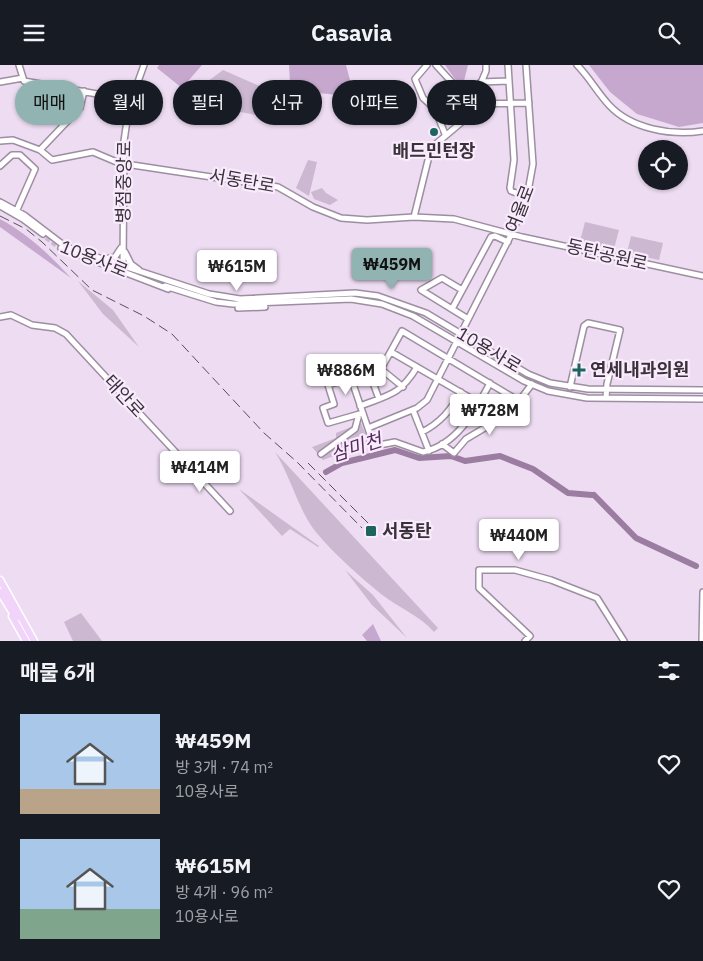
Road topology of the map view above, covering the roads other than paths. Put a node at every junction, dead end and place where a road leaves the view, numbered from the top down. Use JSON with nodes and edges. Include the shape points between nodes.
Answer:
{"nodes":[{"id":1,"x":20,"y":65,"type":"edge"},
{"id":2,"x":144,"y":65,"type":"edge"},
{"id":3,"x":427,"y":65,"type":"edge"},
{"id":4,"x":436,"y":65,"type":"edge"},
{"id":5,"x":486,"y":65,"type":"edge"},
{"id":6,"x":508,"y":65,"type":"edge"},
{"id":7,"x":526,"y":65,"type":"edge"},
{"id":8,"x":577,"y":65,"type":"edge"},
{"id":9,"x":23,"y":78,"type":"joint"},
{"id":10,"x":138,"y":80,"type":"edge"},
{"id":11,"x":450,"y":80,"type":"edge"},
{"id":12,"x":482,"y":80,"type":"edge"},
{"id":13,"x":496,"y":81,"type":"edge"},
{"id":14,"x":508,"y":81,"type":"junction"},
{"id":15,"x":0,"y":82,"type":"edge"},
{"id":16,"x":84,"y":91,"type":"edge"},
{"id":17,"x":94,"y":93,"type":"edge"},
{"id":18,"x":496,"y":103,"type":"edge"},
{"id":19,"x":511,"y":103,"type":"junction"},
{"id":20,"x":529,"y":103,"type":"junction"},
{"id":21,"x":63,"y":125,"type":"edge"},
{"id":22,"x":127,"y":125,"type":"edge"},
{"id":23,"x":457,"y":125,"type":"edge"},
{"id":24,"x":703,"y":131,"type":"edge"},
{"id":25,"x":445,"y":134,"type":"junction"},
{"id":26,"x":0,"y":141,"type":"edge"},
{"id":27,"x":40,"y":150,"type":"junction"},
{"id":28,"x":124,"y":163,"type":"junction"},
{"id":29,"x":0,"y":166,"type":"edge"},
{"id":30,"x":527,"y":197,"type":"junction"},
{"id":31,"x":0,"y":202,"type":"edge"},
{"id":32,"x":0,"y":207,"type":"edge"},
{"id":33,"x":15,"y":212,"type":"junction"},
{"id":34,"x":414,"y":217,"type":"junction"},
{"id":35,"x":512,"y":233,"type":"junction"},
{"id":36,"x":508,"y":242,"type":"junction"},
{"id":37,"x":122,"y":243,"type":"junction"},
{"id":38,"x":94,"y":257,"type":"junction"},
{"id":39,"x":123,"y":269,"type":"junction"},
{"id":40,"x":146,"y":274,"type":"junction"},
{"id":41,"x":703,"y":276,"type":"edge"},
{"id":42,"x":157,"y":277,"type":"junction"},
{"id":43,"x":154,"y":285,"type":"junction"},
{"id":44,"x":165,"y":285,"type":"tunnel mouth"},
{"id":45,"x":462,"y":289,"type":"junction"},
{"id":46,"x":310,"y":299,"type":"junction"},
{"id":47,"x":452,"y":309,"type":"junction"},
{"id":48,"x":0,"y":317,"type":"edge"},
{"id":49,"x":468,"y":319,"type":"junction"},
{"id":50,"x":462,"y":334,"type":"junction"},
{"id":51,"x":458,"y":342,"type":"junction"},
{"id":52,"x":391,"y":352,"type":"junction"},
{"id":53,"x":450,"y":359,"type":"junction"},
{"id":54,"x":417,"y":367,"type":"junction"},
{"id":55,"x":381,"y":369,"type":"junction"},
{"id":56,"x":369,"y":372,"type":"junction"},
{"id":57,"x":350,"y":378,"type":"junction"},
{"id":58,"x":439,"y":379,"type":"junction"},
{"id":59,"x":490,"y":383,"type":"junction"},
{"id":60,"x":532,"y":384,"type":"junction"},
{"id":61,"x":403,"y":387,"type":"junction"},
{"id":62,"x":570,"y":387,"type":"junction"},
{"id":63,"x":607,"y":389,"type":"junction"},
{"id":64,"x":703,"y":391,"type":"edge"},
{"id":65,"x":461,"y":392,"type":"junction"},
{"id":66,"x":606,"y":398,"type":"junction"},
{"id":67,"x":379,"y":399,"type":"junction"},
{"id":68,"x":703,"y":399,"type":"edge"},
{"id":69,"x":520,"y":401,"type":"junction"},
{"id":70,"x":479,"y":403,"type":"junction"},
{"id":71,"x":360,"y":406,"type":"junction"},
{"id":72,"x":413,"y":410,"type":"junction"},
{"id":73,"x":361,"y":414,"type":"junction"},
{"id":74,"x":503,"y":417,"type":"junction"},
{"id":75,"x":368,"y":428,"type":"junction"},
{"id":76,"x":422,"y":432,"type":"junction"},
{"id":77,"x":442,"y":444,"type":"junction"},
{"id":78,"x":429,"y":451,"type":"junction"},
{"id":79,"x":321,"y":453,"type":"dead end"},
{"id":80,"x":230,"y":511,"type":"dead end"},
{"id":81,"x":0,"y":580,"type":"edge"},
{"id":82,"x":0,"y":592,"type":"edge"},
{"id":83,"x":703,"y":592,"type":"edge"},
{"id":84,"x":17,"y":610,"type":"junction"},
{"id":85,"x":28,"y":641,"type":"edge"},
{"id":86,"x":34,"y":641,"type":"edge"},
{"id":87,"x":38,"y":641,"type":"edge"},
{"id":88,"x":525,"y":641,"type":"edge"},
{"id":89,"x":624,"y":641,"type":"edge"},
{"id":90,"x":702,"y":641,"type":"edge"}],
"edges":[{"from":1,"to":9,"type":"street"},
{"from":2,"to":10,"type":"street","name":"병점중앙로"},
{"from":3,"to":25,"type":"street","via":[[415,79],[423,98],[435,109]]},
{"from":4,"to":11,"type":"street"},
{"from":5,"to":12,"type":"street"},
{"from":6,"to":14,"type":"street"},
{"from":7,"to":20,"type":"street","name":"여울로"},
{"from":8,"to":24,"type":"street","via":[[610,106],[630,119],[656,130],[681,134]]},
{"from":9,"to":15,"type":"street"},
{"from":13,"to":14,"type":"street"},
{"from":14,"to":19,"type":"street"},
{"from":16,"to":17,"type":"street"},
{"from":18,"to":19,"type":"street"},
{"from":19,"to":20,"type":"street"},
{"from":19,"to":30,"type":"street","via":[[514,160],[510,188]]},
{"from":20,"to":30,"type":"street","name":"여울로","via":[[533,164]]},
{"from":21,"to":27,"type":"street"},
{"from":22,"to":28,"type":"street","name":"병점중앙로"},
{"from":23,"to":25,"type":"street"},
{"from":25,"to":34,"type":"street","via":[[431,148]]},
{"from":26,"to":27,"type":"street","via":[[10,139]]},
{"from":27,"to":28,"type":"street","name":"서동탄로","via":[[52,160],[86,151]]},
{"from":28,"to":34,"type":"street","name":"서동탄로","via":[[278,187],[313,207],[341,217],[367,220]]},
{"from":28,"to":37,"type":"street","name":"병점중앙로"},
{"from":29,"to":33,"type":"street","via":[[12,155],[20,155],[35,169]]},
{"from":30,"to":35,"type":"street","name":"여울로"},
{"from":31,"to":33,"type":"street","name":"10용사로"},
{"from":32,"to":33,"type":"street","name":"10용사로"},
{"from":33,"to":38,"type":"street","name":"10용사로","via":[[66,247]]},
{"from":33,"to":39,"type":"street","name":"10용사로","via":[[64,250]]},
{"from":34,"to":35,"type":"street","name":"서동탄로","via":[[454,219]]},
{"from":35,"to":36,"type":"street","name":"여울로"},
{"from":35,"to":41,"type":"street","name":"동탄공원로"},
{"from":36,"to":45,"type":"street","via":[[495,235],[491,237]]},
{"from":36,"to":49,"type":"street","name":"여울로"},
{"from":37,"to":38,"type":"street","via":[[115,257]]},
{"from":37,"to":39,"type":"street","name":"병점중앙로"},
{"from":37,"to":40,"type":"street","via":[[131,263]]},
{"from":38,"to":39,"type":"street","name":"10용사로"},
{"from":39,"to":40,"type":"street","name":"10용사로"},
{"from":39,"to":43,"type":"street","name":"10용사로"},
{"from":40,"to":42,"type":"street","name":"10용사로"},
{"from":42,"to":43,"type":"street","via":[[153,280]]},
{"from":42,"to":46,"type":"street","name":"10용사로","via":[[229,298]]},
{"from":43,"to":46,"type":"street","name":"10용사로","via":[[234,308]]},
{"from":44,"to":46,"type":"street","name":"10용사로","via":[[234,302]]},
{"from":45,"to":47,"type":"street"},
{"from":45,"to":47,"type":"street","via":[[442,278],[422,290]]},
{"from":46,"to":50,"type":"street","name":"10용사로","via":[[355,293],[378,296],[426,313]]},
{"from":46,"to":51,"type":"street","name":"10용사로","via":[[351,299],[388,305]]},
{"from":47,"to":49,"type":"street"},
{"from":48,"to":80,"type":"street","name":"태안로","via":[[11,315],[32,325],[56,328],[66,334]]},
{"from":49,"to":50,"type":"street","name":"여울로"},
{"from":50,"to":51,"type":"street","name":"여울로"},
{"from":50,"to":62,"type":"street","name":"10용사로","via":[[528,374]]},
{"from":51,"to":53,"type":"street","name":"여울로"},
{"from":51,"to":60,"type":"street","name":"10용사로"},
{"from":52,"to":53,"type":"street","via":[[402,331]]},
{"from":52,"to":54,"type":"street"},
{"from":52,"to":55,"type":"street"},
{"from":53,"to":58,"type":"street","name":"여울로"},
{"from":53,"to":59,"type":"street"},
{"from":54,"to":58,"type":"street"},
{"from":54,"to":61,"type":"street"},
{"from":55,"to":56,"type":"street"},
{"from":55,"to":61,"type":"street"},
{"from":56,"to":57,"type":"street"},
{"from":56,"to":67,"type":"street"},
{"from":57,"to":71,"type":"street"},
{"from":57,"to":73,"type":"street","via":[[328,385],[334,404],[323,408],[328,423]]},
{"from":58,"to":65,"type":"street"},
{"from":58,"to":72,"type":"street","name":"여울로","via":[[427,400]]},
{"from":59,"to":69,"type":"street"},
{"from":59,"to":70,"type":"street"},
{"from":60,"to":66,"type":"street","name":"10용사로","via":[[569,396]]},
{"from":60,"to":69,"type":"street","name":"10용사로"},
{"from":61,"to":67,"type":"street"},
{"from":62,"to":63,"type":"street","name":"10용사로"},
{"from":62,"to":63,"type":"street","via":[[584,326],[588,323],[620,330]]},
{"from":63,"to":64,"type":"street","name":"10용사로"},
{"from":63,"to":66,"type":"street"},
{"from":65,"to":70,"type":"street"},
{"from":65,"to":76,"type":"street","via":[[452,409]]},
{"from":66,"to":68,"type":"street","name":"10용사로"},
{"from":67,"to":71,"type":"street"},
{"from":69,"to":74,"type":"street","name":"10용사로"},
{"from":70,"to":74,"type":"street"},
{"from":70,"to":77,"type":"street","via":[[456,434]]},
{"from":71,"to":73,"type":"street"},
{"from":72,"to":75,"type":"street"},
{"from":72,"to":76,"type":"street"},
{"from":73,"to":75,"type":"street"},
{"from":73,"to":79,"type":"street","via":[[355,429]]},
{"from":74,"to":77,"type":"street","name":"10용사로","via":[[466,439],[454,453]]},
{"from":75,"to":78,"type":"street","via":[[374,446],[390,441],[417,451]]},
{"from":76,"to":78,"type":"street"},
{"from":77,"to":78,"type":"street"},
{"from":81,"to":84,"type":"main road"},
{"from":82,"to":85,"type":"main road"},
{"from":83,"to":90,"type":"street"},
{"from":84,"to":86,"type":"main road"},
{"from":84,"to":87,"type":"main road"},
{"from":88,"to":89,"type":"street","via":[[530,636],[479,587],[479,570],[515,570],[597,598]]}]}
